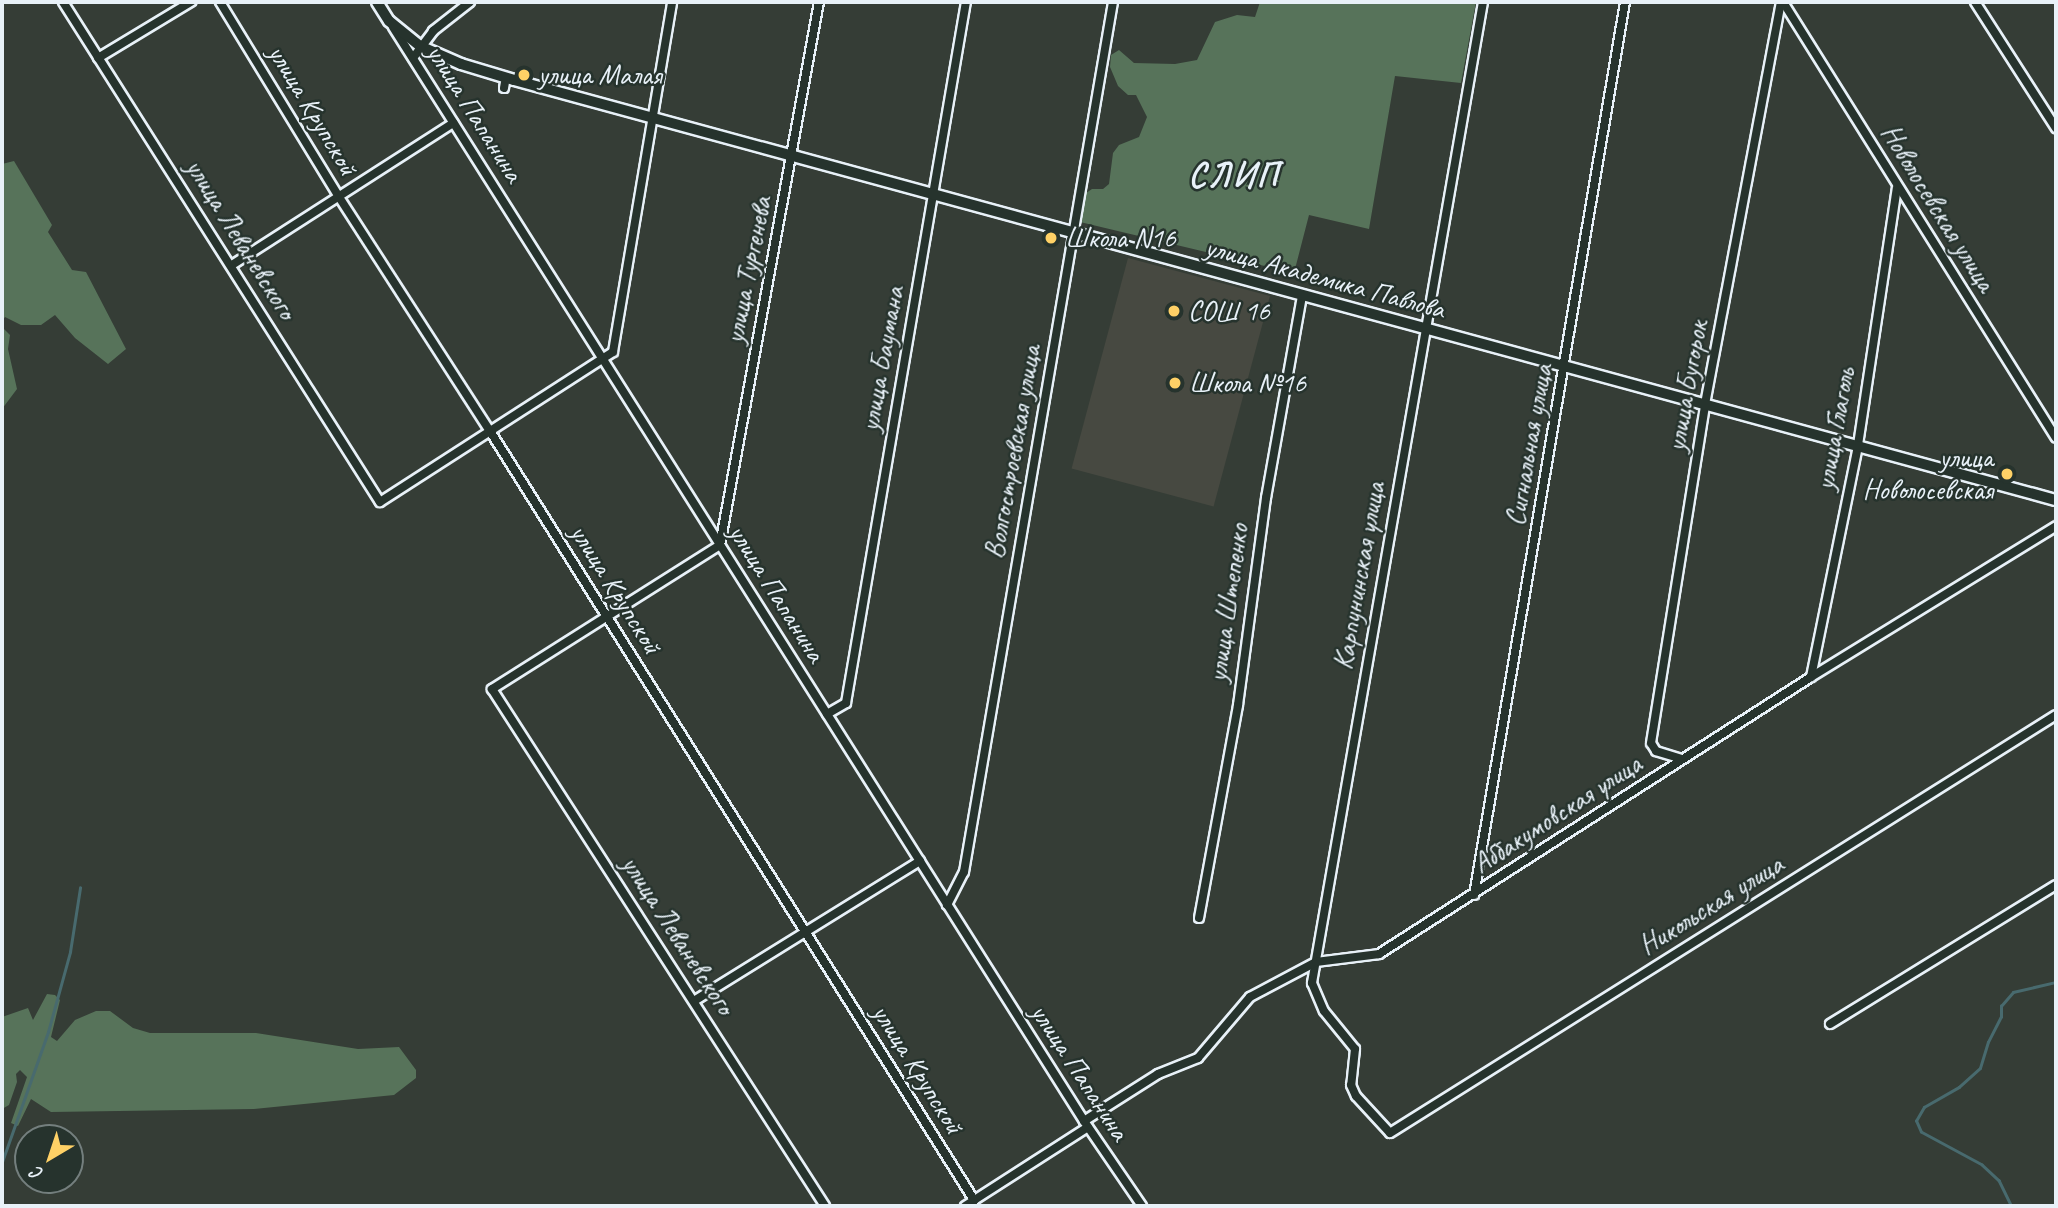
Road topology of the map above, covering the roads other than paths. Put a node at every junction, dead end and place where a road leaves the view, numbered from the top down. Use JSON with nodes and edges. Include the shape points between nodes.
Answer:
{"nodes":[{"id":1,"x":63,"y":2,"type":"edge"},
{"id":2,"x":191,"y":2,"type":"edge"},
{"id":3,"x":220,"y":2,"type":"edge"},
{"id":4,"x":377,"y":2,"type":"edge"},
{"id":5,"x":470,"y":2,"type":"edge"},
{"id":6,"x":671,"y":2,"type":"edge"},
{"id":7,"x":819,"y":2,"type":"edge"},
{"id":8,"x":967,"y":2,"type":"edge"},
{"id":9,"x":1113,"y":2,"type":"edge"},
{"id":10,"x":1483,"y":2,"type":"edge"},
{"id":11,"x":1626,"y":2,"type":"edge"},
{"id":12,"x":1782,"y":2,"type":"edge"},
{"id":13,"x":1975,"y":2,"type":"edge"},
{"id":14,"x":389,"y":21,"type":"junction"},
{"id":15,"x":420,"y":46,"type":"junction"},
{"id":16,"x":99,"y":58,"type":"junction"},
{"id":17,"x":413,"y":58,"type":"junction"},
{"id":18,"x":506,"y":77,"type":"junction"},
{"id":19,"x":504,"y":89,"type":"dead end"},
{"id":20,"x":650,"y":117,"type":"junction"},
{"id":21,"x":453,"y":123,"type":"junction"},
{"id":22,"x":2056,"y":128,"type":"edge"},
{"id":23,"x":792,"y":157,"type":"junction"},
{"id":24,"x":1897,"y":188,"type":"junction"},
{"id":25,"x":934,"y":195,"type":"junction"},
{"id":26,"x":339,"y":197,"type":"junction"},
{"id":27,"x":1074,"y":233,"type":"junction"},
{"id":28,"x":232,"y":265,"type":"junction"},
{"id":29,"x":1302,"y":295,"type":"junction"},
{"id":30,"x":1425,"y":328,"type":"junction"},
{"id":31,"x":603,"y":360,"type":"junction"},
{"id":32,"x":1566,"y":366,"type":"junction"},
{"id":33,"x":1706,"y":404,"type":"junction"},
{"id":34,"x":491,"y":431,"type":"junction"},
{"id":35,"x":2056,"y":438,"type":"edge"},
{"id":36,"x":1857,"y":445,"type":"junction"},
{"id":37,"x":2056,"y":500,"type":"edge"},
{"id":38,"x":2056,"y":526,"type":"edge"},
{"id":39,"x":720,"y":545,"type":"junction"},
{"id":40,"x":607,"y":617,"type":"junction"},
{"id":41,"x":1811,"y":677,"type":"junction"},
{"id":42,"x":827,"y":714,"type":"junction"},
{"id":43,"x":2056,"y":715,"type":"edge"},
{"id":44,"x":1682,"y":759,"type":"junction"},
{"id":45,"x":920,"y":861,"type":"junction"},
{"id":46,"x":2056,"y":885,"type":"edge"},
{"id":47,"x":1474,"y":895,"type":"junction"},
{"id":48,"x":947,"y":905,"type":"junction"},
{"id":49,"x":1199,"y":918,"type":"dead end"},
{"id":50,"x":806,"y":933,"type":"junction"},
{"id":51,"x":1316,"y":962,"type":"junction"},
{"id":52,"x":694,"y":1001,"type":"junction"},
{"id":53,"x":1830,"y":1024,"type":"dead end"},
{"id":54,"x":1086,"y":1124,"type":"junction"},
{"id":55,"x":1390,"y":1133,"type":"joint"},
{"id":56,"x":974,"y":1200,"type":"junction"},
{"id":57,"x":825,"y":1206,"type":"edge"},
{"id":58,"x":965,"y":1206,"type":"edge"},
{"id":59,"x":1142,"y":1206,"type":"edge"}],
"edges":[{"from":1,"to":16,"type":"street","name":"улица Леваневского"},
{"from":2,"to":16,"type":"street"},
{"from":3,"to":26,"type":"street","name":"улица Крупской"},
{"from":4,"to":14,"type":"street","name":"улица Папанина"},
{"from":5,"to":15,"type":"street"},
{"from":6,"to":20,"type":"street"},
{"from":7,"to":23,"type":"street","name":"улица Тургенева"},
{"from":8,"to":25,"type":"street","name":"улица Баумана"},
{"from":9,"to":27,"type":"street","name":"Волгостроевская улица"},
{"from":10,"to":30,"type":"street","name":"Карпунинская улица"},
{"from":11,"to":32,"type":"street","name":"Сигнальная улица"},
{"from":12,"to":24,"type":"street","name":"Новолосевская улица"},
{"from":12,"to":33,"type":"street","name":"улица Бугорок"},
{"from":13,"to":22,"type":"street"},
{"from":14,"to":15,"type":"street","name":"улица Академика Павлова"},
{"from":14,"to":17,"type":"street","name":"улица Папанина"},
{"from":15,"to":17,"type":"street"},
{"from":15,"to":18,"type":"street","name":"улица Академика Павлова"},
{"from":16,"to":28,"type":"street","name":"улица Леваневского"},
{"from":17,"to":21,"type":"street","name":"улица Папанина"},
{"from":18,"to":19,"type":"street"},
{"from":18,"to":20,"type":"street","name":"улица Академика Павлова"},
{"from":20,"to":23,"type":"street","name":"улица Академика Павлова"},
{"from":20,"to":31,"type":"street","via":[[612,352]]},
{"from":21,"to":26,"type":"street"},
{"from":21,"to":31,"type":"street","name":"улица Папанина"},
{"from":23,"to":25,"type":"street","name":"улица Академика Павлова"},
{"from":23,"to":39,"type":"street","name":"улица Тургенева"},
{"from":24,"to":35,"type":"street","name":"Новолосевская улица"},
{"from":24,"to":36,"type":"street","name":"улица Глаголь"},
{"from":25,"to":27,"type":"street","name":"улица Академика Павлова"},
{"from":25,"to":42,"type":"street","name":"улица Баумана","via":[[846,703]]},
{"from":26,"to":28,"type":"street"},
{"from":26,"to":34,"type":"street","name":"улица Крупской"},
{"from":27,"to":29,"type":"street","name":"улица Академика Павлова"},
{"from":27,"to":48,"type":"street","name":"Волгостроевская улица","via":[[964,872]]},
{"from":28,"to":34,"type":"street","name":"улица Леваневского","via":[[380,502]]},
{"from":29,"to":30,"type":"street","name":"улица Академика Павлова"},
{"from":29,"to":49,"type":"street","name":"улица Штепенко","via":[[1266,498],[1238,705]]},
{"from":30,"to":32,"type":"street","name":"улица Академика Павлова"},
{"from":30,"to":51,"type":"street","name":"Карпунинская улица"},
{"from":31,"to":34,"type":"street"},
{"from":31,"to":39,"type":"street","name":"улица Папанина"},
{"from":32,"to":33,"type":"street","name":"улица Академика Павлова"},
{"from":32,"to":47,"type":"street","name":"Сигнальная улица"},
{"from":33,"to":36,"type":"street","name":"улица Академика Павлова"},
{"from":33,"to":44,"type":"street","name":"улица Бугорок","via":[[1651,743],[1656,751]]},
{"from":34,"to":40,"type":"street","name":"улица Крупской"},
{"from":36,"to":37,"type":"street","name":"улица Академика Павлова"},
{"from":36,"to":41,"type":"street","name":"улица Глаголь"},
{"from":38,"to":41,"type":"street","name":"Аббакумовская улица"},
{"from":39,"to":40,"type":"street"},
{"from":39,"to":42,"type":"street","name":"улица Папанина"},
{"from":40,"to":50,"type":"street","name":"улица Крупской"},
{"from":40,"to":52,"type":"street","name":"улица Леваневского","via":[[492,690]]},
{"from":41,"to":44,"type":"street","name":"Аббакумовская улица"},
{"from":42,"to":45,"type":"street","name":"улица Папанина"},
{"from":43,"to":55,"type":"street","name":"Никольская улица"},
{"from":44,"to":47,"type":"street","name":"Аббакумовская улица"},
{"from":45,"to":48,"type":"street","name":"улица Папанина"},
{"from":45,"to":50,"type":"street"},
{"from":46,"to":53,"type":"street"},
{"from":47,"to":51,"type":"street","name":"Аббакумовская улица","via":[[1379,954]]},
{"from":48,"to":54,"type":"street","name":"улица Папанина"},
{"from":50,"to":52,"type":"street"},
{"from":50,"to":56,"type":"street","name":"улица Крупской"},
{"from":51,"to":54,"type":"street","name":"Аббакумовская улица","via":[[1250,997],[1198,1058],[1158,1074]]},
{"from":51,"to":55,"type":"street","name":"Карпунинская улица","via":[[1315,997],[1354,1049],[1352,1085],[1356,1096]]},
{"from":52,"to":57,"type":"street","name":"улица Леваневского"},
{"from":54,"to":56,"type":"street","name":"Аббакумовская улица"},
{"from":54,"to":59,"type":"street","name":"улица Папанина"},
{"from":56,"to":58,"type":"street","name":"Аббакумовская улица"}]}
